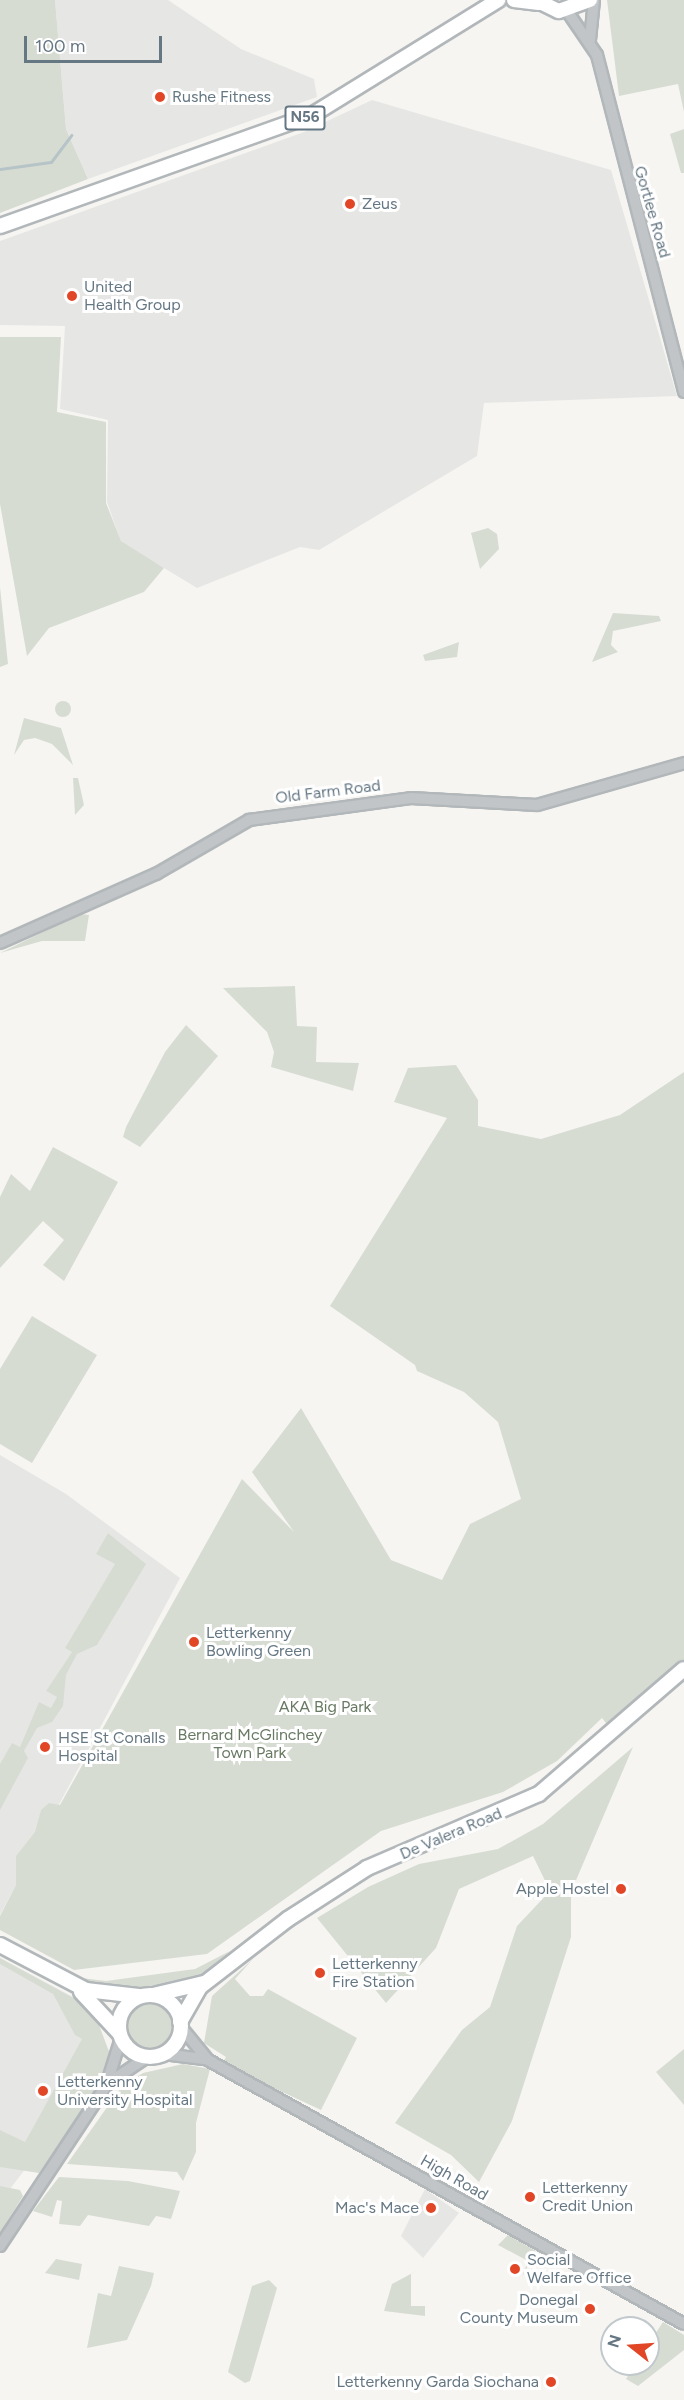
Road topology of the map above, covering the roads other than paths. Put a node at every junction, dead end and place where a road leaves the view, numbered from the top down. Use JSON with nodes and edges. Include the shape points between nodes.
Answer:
{"nodes":[{"id":1,"x":498,"y":0,"type":"edge"},
{"id":2,"x":514,"y":0,"type":"edge"},
{"id":3,"x":592,"y":0,"type":"edge"},
{"id":4,"x":538,"y":2,"type":"edge"},
{"id":5,"x":567,"y":11,"type":"junction"},
{"id":6,"x":590,"y":40,"type":"junction"},
{"id":7,"x":0,"y":226,"type":"edge"},
{"id":8,"x":684,"y":393,"type":"edge"},
{"id":9,"x":684,"y":763,"type":"edge"},
{"id":10,"x":0,"y":943,"type":"edge"},
{"id":11,"x":684,"y":1669,"type":"edge"},
{"id":12,"x":0,"y":1945,"type":"edge"},
{"id":13,"x":67,"y":1982,"type":"junction"},
{"id":14,"x":206,"y":1982,"type":"junction"},
{"id":15,"x":146,"y":1996,"type":"junction"},
{"id":16,"x":181,"y":2024,"type":"junction"},
{"id":17,"x":121,"y":2036,"type":"junction"},
{"id":18,"x":163,"y":2054,"type":"junction"},
{"id":19,"x":147,"y":2057,"type":"junction"},
{"id":20,"x":208,"y":2060,"type":"junction"},
{"id":21,"x":106,"y":2086,"type":"junction"},
{"id":22,"x":0,"y":2246,"type":"edge"},
{"id":23,"x":684,"y":2324,"type":"edge"}],
"edges":[{"from":1,"to":7,"type":"main road","number":"N56","via":[[312,115]]},
{"from":2,"to":4,"type":"main road"},
{"from":3,"to":5,"type":"main road"},
{"from":3,"to":6,"type":"street","name":"Gortlee Road"},
{"from":4,"to":5,"type":"main road"},
{"from":5,"to":6,"type":"street","name":"Gortlee Road"},
{"from":6,"to":8,"type":"street","name":"Gortlee Road"},
{"from":9,"to":10,"type":"street","name":"Old Farm Road","via":[[537,805],[411,798],[249,820],[156,874]]},
{"from":11,"to":14,"type":"main road","name":"De Valera Road","via":[[539,1794],[367,1868],[271,1931]]},
{"from":12,"to":13,"type":"main road"},
{"from":13,"to":15,"type":"main road","via":[[106,1995]]},
{"from":13,"to":17,"type":"main road","via":[[98,2004]]},
{"from":14,"to":15,"type":"main road"},
{"from":14,"to":16,"type":"main road"},
{"from":15,"to":16,"type":"main road","via":[[169,2002]]},
{"from":15,"to":17,"type":"main road","via":[[123,2011]]},
{"from":16,"to":18,"type":"main road","via":[[174,2045]]},
{"from":16,"to":20,"type":"street"},
{"from":17,"to":19,"type":"main road","via":[[132,2052]]},
{"from":17,"to":21,"type":"street"},
{"from":18,"to":19,"type":"main road"},
{"from":18,"to":20,"type":"street"},
{"from":19,"to":21,"type":"street"},
{"from":20,"to":23,"type":"street","name":"High Road"},
{"from":21,"to":22,"type":"street"}]}
